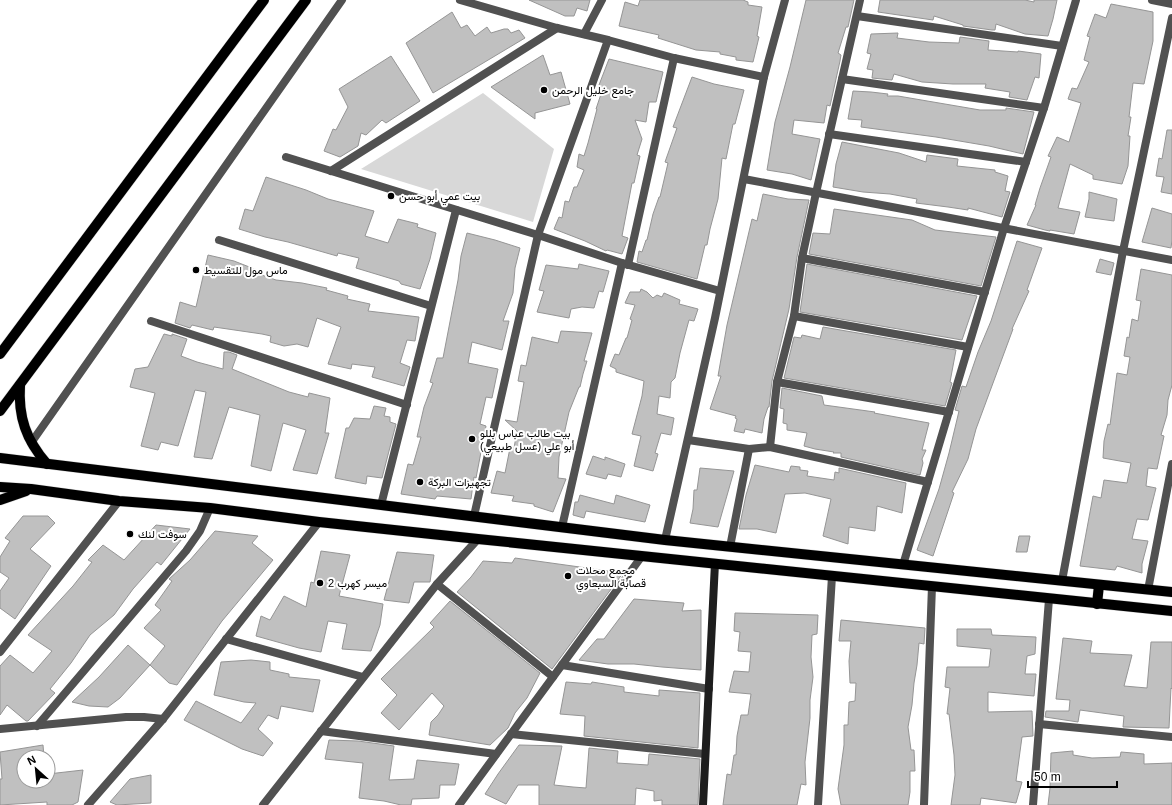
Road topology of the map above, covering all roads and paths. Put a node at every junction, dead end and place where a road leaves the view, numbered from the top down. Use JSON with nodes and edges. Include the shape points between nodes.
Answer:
{"nodes":[{"id":1,"x":264,"y":0,"type":"edge"},
{"id":2,"x":306,"y":0,"type":"edge"},
{"id":3,"x":342,"y":0,"type":"edge"},
{"id":4,"x":460,"y":0,"type":"edge"},
{"id":5,"x":602,"y":0,"type":"edge"},
{"id":6,"x":785,"y":0,"type":"edge"},
{"id":7,"x":860,"y":0,"type":"edge"},
{"id":8,"x":1076,"y":0,"type":"edge"},
{"id":9,"x":1152,"y":0,"type":"edge"},
{"id":10,"x":1172,"y":4,"type":"edge"},
{"id":11,"x":856,"y":16,"type":"junction"},
{"id":12,"x":1172,"y":18,"type":"edge"},
{"id":13,"x":557,"y":28,"type":"junction"},
{"id":14,"x":584,"y":34,"type":"junction"},
{"id":15,"x":608,"y":40,"type":"junction"},
{"id":16,"x":1062,"y":46,"type":"junction"},
{"id":17,"x":674,"y":58,"type":"junction"},
{"id":18,"x":764,"y":77,"type":"junction"},
{"id":19,"x":842,"y":79,"type":"junction"},
{"id":20,"x":1044,"y":108,"type":"junction"},
{"id":21,"x":829,"y":134,"type":"junction"},
{"id":22,"x":286,"y":157,"type":"dead end"},
{"id":23,"x":1026,"y":162,"type":"junction"},
{"id":24,"x":332,"y":171,"type":"junction"},
{"id":25,"x":744,"y":179,"type":"junction"},
{"id":26,"x":816,"y":193,"type":"junction"},
{"id":27,"x":456,"y":210,"type":"junction"},
{"id":28,"x":1004,"y":228,"type":"junction"},
{"id":29,"x":538,"y":235,"type":"junction"},
{"id":30,"x":219,"y":240,"type":"dead end"},
{"id":31,"x":1123,"y":251,"type":"junction"},
{"id":32,"x":802,"y":258,"type":"junction"},
{"id":33,"x":1172,"y":260,"type":"edge"},
{"id":34,"x":625,"y":264,"type":"junction"},
{"id":35,"x":720,"y":291,"type":"junction"},
{"id":36,"x":985,"y":292,"type":"junction"},
{"id":37,"x":431,"y":306,"type":"junction"},
{"id":38,"x":794,"y":316,"type":"junction"},
{"id":39,"x":151,"y":321,"type":"dead end"},
{"id":40,"x":968,"y":347,"type":"junction"},
{"id":41,"x":0,"y":354,"type":"edge"},
{"id":42,"x":777,"y":382,"type":"junction"},
{"id":43,"x":20,"y":384,"type":"junction"},
{"id":44,"x":407,"y":405,"type":"junction"},
{"id":45,"x":0,"y":411,"type":"edge"},
{"id":46,"x":950,"y":412,"type":"junction"},
{"id":47,"x":688,"y":440,"type":"junction"},
{"id":48,"x":31,"y":443,"type":"junction"},
{"id":49,"x":770,"y":446,"type":"junction"},
{"id":50,"x":749,"y":449,"type":"junction"},
{"id":51,"x":0,"y":458,"type":"edge"},
{"id":52,"x":47,"y":464,"type":"junction"},
{"id":53,"x":1172,"y":464,"type":"edge"},
{"id":54,"x":928,"y":482,"type":"junction"},
{"id":55,"x":0,"y":487,"type":"edge"},
{"id":56,"x":31,"y":489,"type":"junction"},
{"id":57,"x":0,"y":500,"type":"edge"},
{"id":58,"x":119,"y":501,"type":"junction"},
{"id":59,"x":381,"y":505,"type":"junction"},
{"id":60,"x":210,"y":508,"type":"junction"},
{"id":61,"x":474,"y":516,"type":"junction"},
{"id":62,"x":318,"y":522,"type":"junction"},
{"id":63,"x":562,"y":527,"type":"junction"},
{"id":64,"x":478,"y":539,"type":"junction"},
{"id":65,"x":665,"y":540,"type":"junction"},
{"id":66,"x":730,"y":547,"type":"junction"},
{"id":67,"x":642,"y":556,"type":"junction"},
{"id":68,"x":715,"y":564,"type":"junction"},
{"id":69,"x":903,"y":565,"type":"junction"},
{"id":70,"x":832,"y":576,"type":"junction"},
{"id":71,"x":1062,"y":581,"type":"junction"},
{"id":72,"x":437,"y":584,"type":"junction"},
{"id":73,"x":1100,"y":585,"type":"junction"},
{"id":74,"x":932,"y":586,"type":"junction"},
{"id":75,"x":1148,"y":590,"type":"junction"},
{"id":76,"x":1172,"y":592,"type":"edge"},
{"id":77,"x":1049,"y":599,"type":"junction"},
{"id":78,"x":1097,"y":604,"type":"junction"},
{"id":79,"x":1172,"y":611,"type":"edge"},
{"id":80,"x":226,"y":639,"type":"junction"},
{"id":81,"x":0,"y":652,"type":"edge"},
{"id":82,"x":562,"y":665,"type":"junction"},
{"id":83,"x":363,"y":677,"type":"junction"},
{"id":84,"x":553,"y":677,"type":"junction"},
{"id":85,"x":709,"y":689,"type":"junction"},
{"id":86,"x":163,"y":718,"type":"junction"},
{"id":87,"x":1039,"y":724,"type":"junction"},
{"id":88,"x":37,"y":726,"type":"junction"},
{"id":89,"x":0,"y":729,"type":"edge"},
{"id":90,"x":321,"y":731,"type":"junction"},
{"id":91,"x":511,"y":734,"type":"junction"},
{"id":92,"x":1172,"y":737,"type":"edge"},
{"id":93,"x":496,"y":754,"type":"junction"},
{"id":94,"x":706,"y":754,"type":"junction"},
{"id":95,"x":88,"y":805,"type":"edge"},
{"id":96,"x":263,"y":805,"type":"edge"},
{"id":97,"x":459,"y":805,"type":"edge"},
{"id":98,"x":703,"y":805,"type":"edge"},
{"id":99,"x":818,"y":805,"type":"edge"},
{"id":100,"x":924,"y":805,"type":"edge"},
{"id":101,"x":1033,"y":805,"type":"edge"}],
"edges":[{"from":1,"to":41,"type":"main road"},
{"from":2,"to":43,"type":"main road"},
{"from":3,"to":48,"type":"street"},
{"from":4,"to":13,"type":"street"},
{"from":5,"to":14,"type":"street"},
{"from":6,"to":18,"type":"street"},
{"from":7,"to":11,"type":"street"},
{"from":8,"to":16,"type":"street"},
{"from":9,"to":10,"type":"street"},
{"from":11,"to":16,"type":"street"},
{"from":11,"to":19,"type":"street"},
{"from":12,"to":31,"type":"street"},
{"from":13,"to":14,"type":"street"},
{"from":13,"to":24,"type":"street"},
{"from":14,"to":15,"type":"street"},
{"from":15,"to":17,"type":"street"},
{"from":15,"to":29,"type":"street"},
{"from":16,"to":20,"type":"street"},
{"from":17,"to":18,"type":"street"},
{"from":17,"to":34,"type":"street"},
{"from":18,"to":25,"type":"street"},
{"from":19,"to":20,"type":"street"},
{"from":19,"to":21,"type":"street"},
{"from":20,"to":23,"type":"street"},
{"from":21,"to":23,"type":"street"},
{"from":21,"to":26,"type":"street"},
{"from":22,"to":24,"type":"street"},
{"from":23,"to":28,"type":"street"},
{"from":24,"to":27,"type":"street"},
{"from":25,"to":26,"type":"street"},
{"from":25,"to":35,"type":"street"},
{"from":26,"to":28,"type":"street"},
{"from":26,"to":32,"type":"street"},
{"from":27,"to":29,"type":"street"},
{"from":27,"to":37,"type":"street"},
{"from":28,"to":31,"type":"street"},
{"from":28,"to":36,"type":"street"},
{"from":29,"to":34,"type":"street"},
{"from":29,"to":61,"type":"street"},
{"from":30,"to":37,"type":"street"},
{"from":31,"to":33,"type":"street"},
{"from":31,"to":71,"type":"street"},
{"from":32,"to":36,"type":"street"},
{"from":32,"to":38,"type":"street"},
{"from":34,"to":35,"type":"street"},
{"from":34,"to":63,"type":"street"},
{"from":35,"to":47,"type":"street"},
{"from":36,"to":40,"type":"street"},
{"from":37,"to":44,"type":"street"},
{"from":38,"to":40,"type":"street"},
{"from":38,"to":42,"type":"street"},
{"from":39,"to":44,"type":"street"},
{"from":40,"to":46,"type":"street"},
{"from":42,"to":46,"type":"street"},
{"from":42,"to":49,"type":"street"},
{"from":43,"to":45,"type":"main road"},
{"from":43,"to":48,"type":"main road","via":[[22,419]]},
{"from":44,"to":59,"type":"street"},
{"from":46,"to":54,"type":"street"},
{"from":47,"to":50,"type":"street"},
{"from":47,"to":65,"type":"street"},
{"from":48,"to":52,"type":"main road"},
{"from":49,"to":50,"type":"street"},
{"from":49,"to":54,"type":"street"},
{"from":50,"to":66,"type":"street"},
{"from":51,"to":52,"type":"main road"},
{"from":52,"to":59,"type":"main road"},
{"from":53,"to":75,"type":"street"},
{"from":54,"to":69,"type":"street"},
{"from":55,"to":56,"type":"main road"},
{"from":56,"to":57,"type":"main road"},
{"from":56,"to":58,"type":"main road"},
{"from":58,"to":60,"type":"main road"},
{"from":58,"to":81,"type":"street"},
{"from":59,"to":61,"type":"main road"},
{"from":60,"to":62,"type":"main road"},
{"from":60,"to":88,"type":"street","via":[[200,531],[186,551]]},
{"from":61,"to":63,"type":"main road"},
{"from":62,"to":64,"type":"main road"},
{"from":62,"to":80,"type":"street"},
{"from":63,"to":65,"type":"main road"},
{"from":64,"to":67,"type":"main road"},
{"from":64,"to":72,"type":"street"},
{"from":65,"to":66,"type":"main road"},
{"from":66,"to":69,"type":"main road"},
{"from":67,"to":68,"type":"main road"},
{"from":67,"to":82,"type":"street"},
{"from":68,"to":70,"type":"main road"},
{"from":68,"to":85,"type":"street"},
{"from":69,"to":71,"type":"main road"},
{"from":70,"to":74,"type":"main road"},
{"from":70,"to":99,"type":"street"},
{"from":71,"to":73,"type":"main road"},
{"from":72,"to":83,"type":"street"},
{"from":72,"to":84,"type":"street"},
{"from":73,"to":75,"type":"main road"},
{"from":73,"to":78,"type":"main road"},
{"from":74,"to":77,"type":"main road"},
{"from":74,"to":100,"type":"street"},
{"from":75,"to":76,"type":"main road"},
{"from":77,"to":78,"type":"main road"},
{"from":77,"to":87,"type":"street"},
{"from":78,"to":79,"type":"main road"},
{"from":80,"to":83,"type":"street"},
{"from":80,"to":86,"type":"street"},
{"from":82,"to":84,"type":"street"},
{"from":82,"to":85,"type":"street"},
{"from":83,"to":90,"type":"street"},
{"from":84,"to":91,"type":"street"},
{"from":85,"to":94,"type":"street"},
{"from":86,"to":88,"type":"street","via":[[126,717]]},
{"from":86,"to":95,"type":"street"},
{"from":87,"to":92,"type":"street"},
{"from":87,"to":101,"type":"street"},
{"from":88,"to":89,"type":"street"},
{"from":90,"to":93,"type":"street"},
{"from":90,"to":96,"type":"street"},
{"from":91,"to":93,"type":"street"},
{"from":91,"to":94,"type":"street"},
{"from":93,"to":97,"type":"street"},
{"from":94,"to":98,"type":"street"}]}
